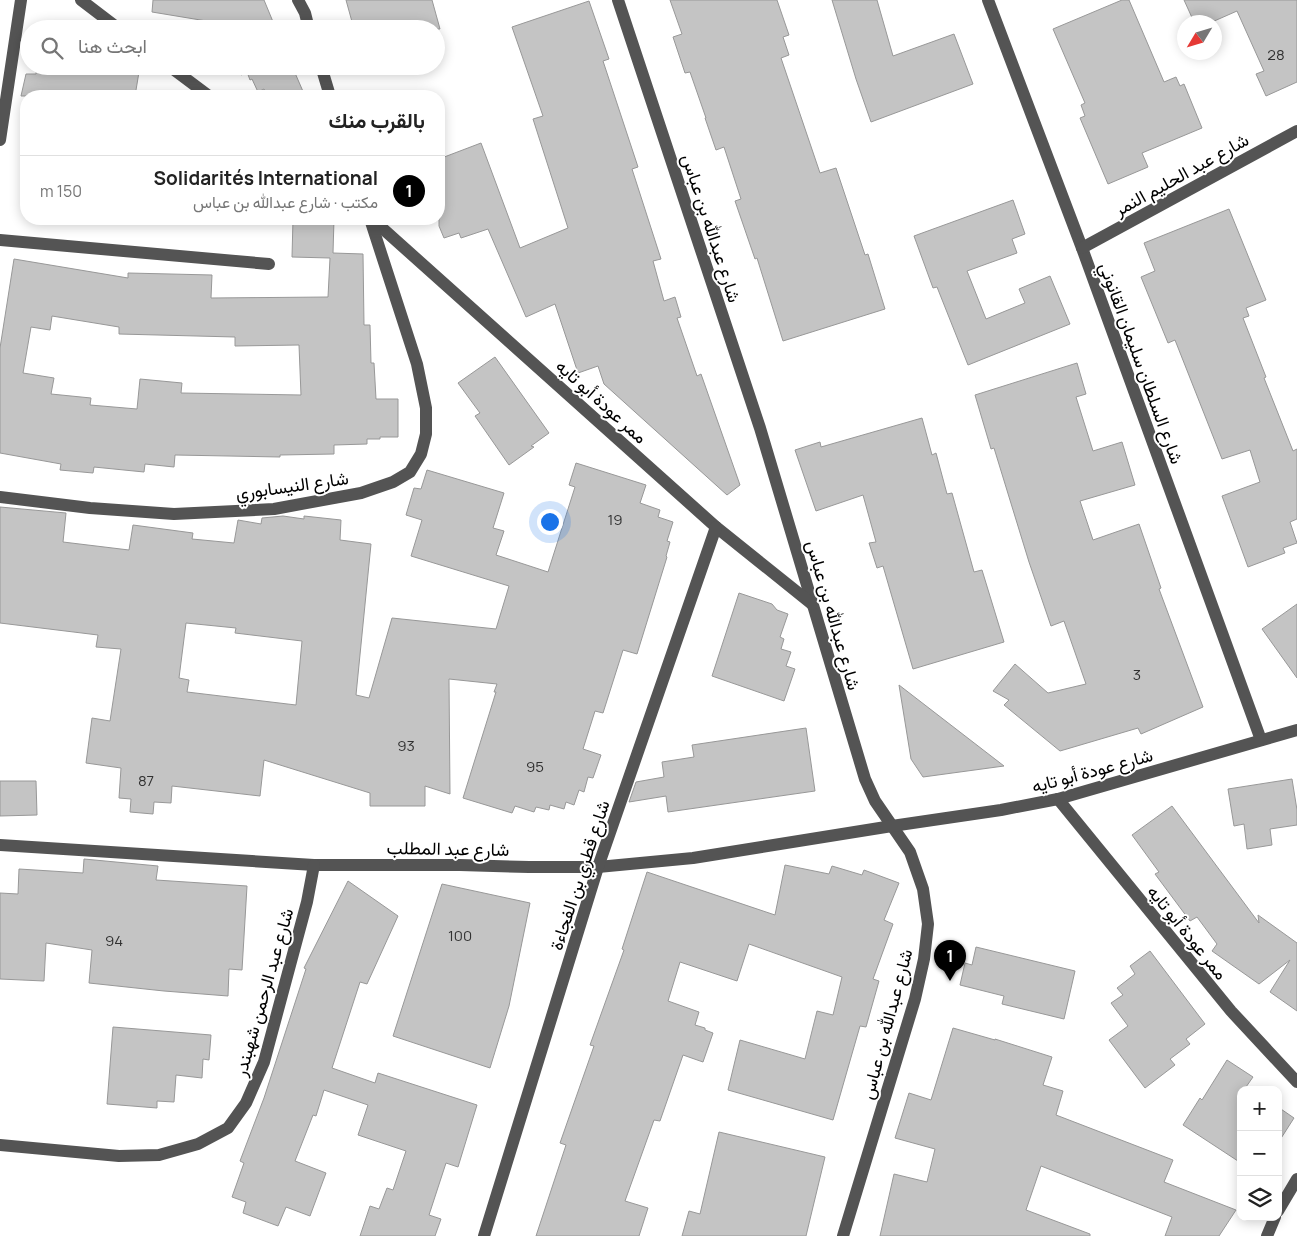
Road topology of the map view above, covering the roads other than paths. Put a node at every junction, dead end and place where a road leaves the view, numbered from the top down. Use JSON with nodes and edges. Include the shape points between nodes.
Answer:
{"nodes":[{"id":1,"x":21,"y":0,"type":"edge"},
{"id":2,"x":81,"y":0,"type":"edge"},
{"id":3,"x":298,"y":0,"type":"edge"},
{"id":4,"x":618,"y":0,"type":"edge"},
{"id":5,"x":988,"y":0,"type":"edge"},
{"id":6,"x":108,"y":20,"type":"edge"},
{"id":7,"x":306,"y":20,"type":"edge"},
{"id":8,"x":182,"y":75,"type":"edge"},
{"id":9,"x":324,"y":75,"type":"edge"},
{"id":10,"x":202,"y":90,"type":"edge"},
{"id":11,"x":328,"y":90,"type":"edge"},
{"id":12,"x":1297,"y":130,"type":"edge"},
{"id":13,"x":0,"y":140,"type":"edge"},
{"id":14,"x":373,"y":225,"type":"edge"},
{"id":15,"x":378,"y":225,"type":"edge"},
{"id":16,"x":0,"y":240,"type":"edge"},
{"id":17,"x":1082,"y":248,"type":"junction"},
{"id":18,"x":269,"y":264,"type":"dead end"},
{"id":19,"x":0,"y":497,"type":"edge"},
{"id":20,"x":716,"y":527,"type":"junction"},
{"id":21,"x":812,"y":604,"type":"junction"},
{"id":22,"x":1297,"y":730,"type":"edge"},
{"id":23,"x":1261,"y":740,"type":"junction"},
{"id":24,"x":1058,"y":799,"type":"junction"},
{"id":25,"x":892,"y":826,"type":"junction"},
{"id":26,"x":0,"y":845,"type":"edge"},
{"id":27,"x":314,"y":865,"type":"junction"},
{"id":28,"x":598,"y":867,"type":"junction"},
{"id":29,"x":1297,"y":1082,"type":"edge"},
{"id":30,"x":0,"y":1145,"type":"edge"},
{"id":31,"x":1297,"y":1179,"type":"edge"},
{"id":32,"x":1282,"y":1204,"type":"edge"},
{"id":33,"x":1274,"y":1221,"type":"edge"},
{"id":34,"x":484,"y":1236,"type":"edge"},
{"id":35,"x":843,"y":1236,"type":"edge"},
{"id":36,"x":1267,"y":1236,"type":"edge"}],
"edges":[{"from":1,"to":13,"type":"street"},
{"from":2,"to":6,"type":"street"},
{"from":3,"to":7,"type":"street"},
{"from":4,"to":21,"type":"street","name":"شارع عبدالله بن عباس","via":[[760,428]]},
{"from":5,"to":17,"type":"street","name":"شارع السلطان سليمان القانوني"},
{"from":8,"to":10,"type":"street"},
{"from":9,"to":11,"type":"street"},
{"from":12,"to":17,"type":"street","name":"شارع عبد الحليم النمر"},
{"from":14,"to":19,"type":"street","name":"شارع النيسابوري","via":[[417,364],[426,408],[426,434],[421,454],[410,472],[361,493],[274,509],[174,514]]},
{"from":15,"to":20,"type":"street","name":"ممر عودة أبو تايه"},
{"from":16,"to":18,"type":"street"},
{"from":17,"to":23,"type":"street","name":"شارع السلطان سليمان القانوني"},
{"from":20,"to":21,"type":"street","name":"ممر عودة أبو تايه"},
{"from":20,"to":28,"type":"street","name":"شارع قطري بن الفجاءة"},
{"from":21,"to":25,"type":"street","name":"شارع عبدالله بن عباس","via":[[865,779]]},
{"from":22,"to":23,"type":"street","name":"شارع عودة أبو تايه"},
{"from":23,"to":24,"type":"street","name":"شارع عودة أبو تايه"},
{"from":24,"to":25,"type":"street","name":"شارع عودة أبو تايه"},
{"from":24,"to":29,"type":"street","name":"ممر عودة أبو تايه","via":[[1231,1011]]},
{"from":25,"to":28,"type":"street","name":"شارع عبد المطلب","via":[[693,858]]},
{"from":25,"to":35,"type":"street","name":"شارع عبدالله بن عباس","via":[[910,852],[923,889],[928,924],[924,959],[915,999]]},
{"from":26,"to":27,"type":"street","name":"شارع عبد المطلب"},
{"from":27,"to":28,"type":"street","name":"شارع عبد المطلب"},
{"from":27,"to":30,"type":"street","name":"شارع عبد الرحمن شهبندر","via":[[264,1062],[246,1103],[228,1128],[198,1144],[159,1156],[119,1156]]},
{"from":28,"to":34,"type":"street","name":"شارع قطري بن الفجاءة"},
{"from":31,"to":32,"type":"street"},
{"from":33,"to":36,"type":"street"}]}
